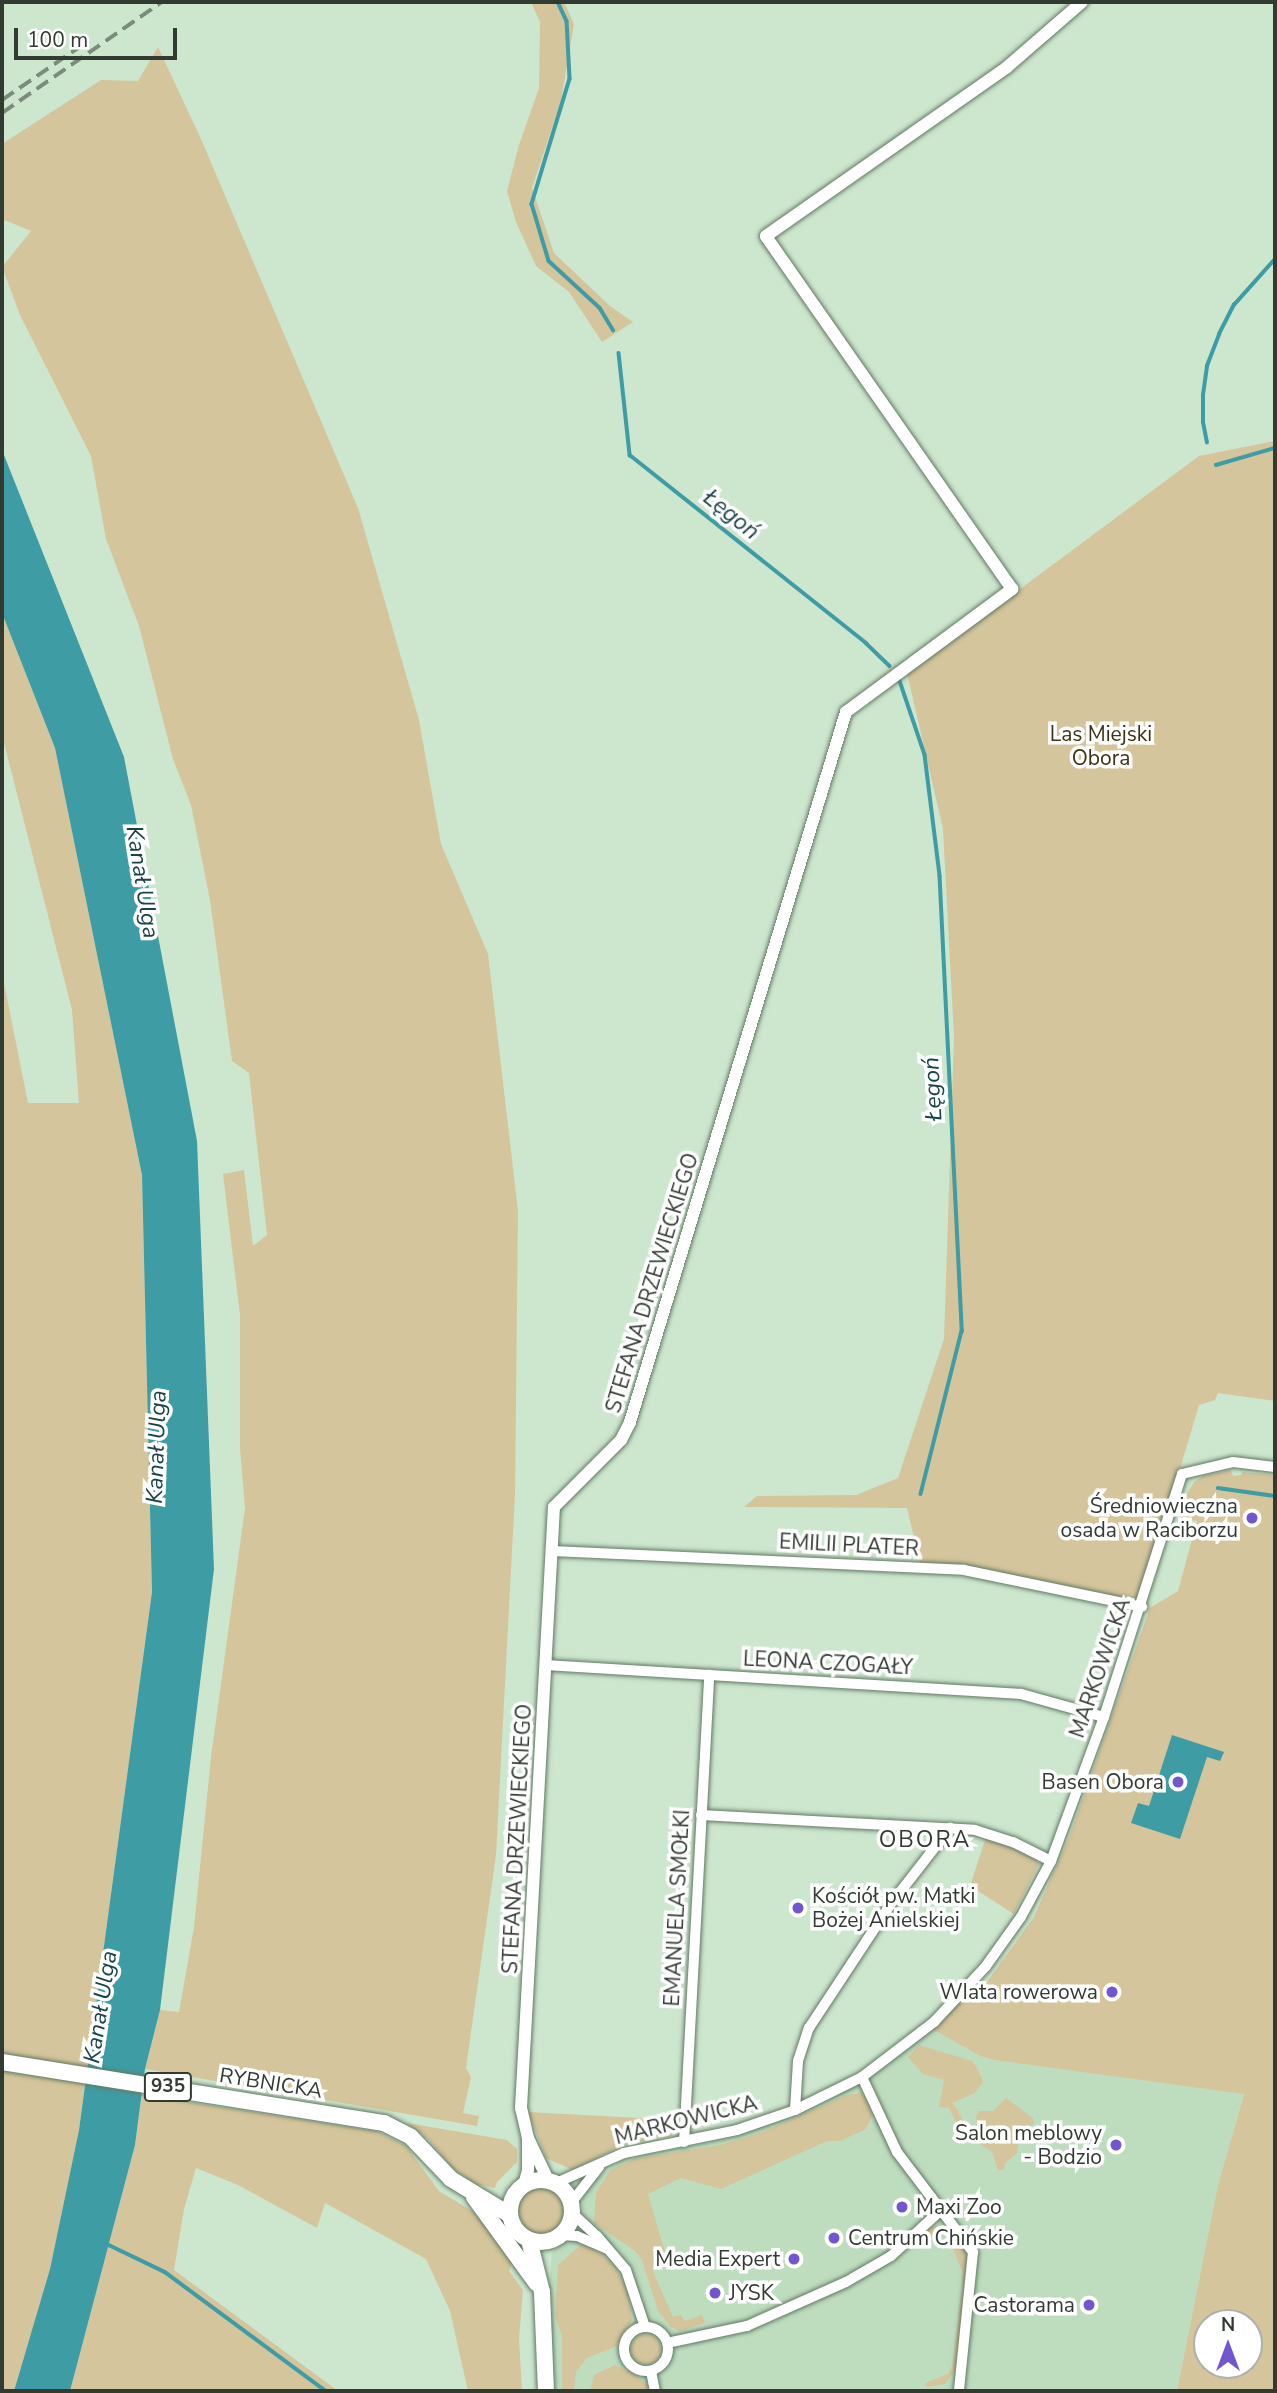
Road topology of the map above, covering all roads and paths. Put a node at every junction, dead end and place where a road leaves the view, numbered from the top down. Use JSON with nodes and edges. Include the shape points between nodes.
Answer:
{"nodes":[{"id":1,"x":1082,"y":2,"type":"edge"},
{"id":2,"x":1275,"y":1467,"type":"edge"},
{"id":3,"x":552,"y":1551,"type":"junction"},
{"id":4,"x":1142,"y":1607,"type":"junction"},
{"id":5,"x":546,"y":1665,"type":"junction"},
{"id":6,"x":709,"y":1675,"type":"junction"},
{"id":7,"x":1104,"y":1717,"type":"junction"},
{"id":8,"x":701,"y":1815,"type":"junction"},
{"id":9,"x":950,"y":1828,"type":"junction"},
{"id":10,"x":1051,"y":1861,"type":"junction"},
{"id":11,"x":2,"y":2062,"type":"edge"},
{"id":12,"x":863,"y":2077,"type":"junction"},
{"id":13,"x":794,"y":2110,"type":"junction"},
{"id":14,"x":528,"y":2138,"type":"junction"},
{"id":15,"x":684,"y":2143,"type":"junction"},
{"id":16,"x":600,"y":2166,"type":"junction"},
{"id":17,"x":552,"y":2182,"type":"junction"},
{"id":18,"x":521,"y":2187,"type":"junction"},
{"id":19,"x":468,"y":2190,"type":"junction"},
{"id":20,"x":572,"y":2208,"type":"junction"},
{"id":21,"x":940,"y":2211,"type":"junction"},
{"id":22,"x":510,"y":2215,"type":"junction"},
{"id":23,"x":557,"y":2238,"type":"junction"},
{"id":24,"x":530,"y":2240,"type":"junction"},
{"id":25,"x":609,"y":2250,"type":"junction"},
{"id":26,"x":542,"y":2292,"type":"junction"},
{"id":27,"x":645,"y":2327,"type":"junction"},
{"id":28,"x":667,"y":2343,"type":"junction"},
{"id":29,"x":651,"y":2371,"type":"junction"},
{"id":30,"x":547,"y":2391,"type":"edge"},
{"id":31,"x":655,"y":2391,"type":"edge"},
{"id":32,"x":959,"y":2391,"type":"edge"}],
"edges":[{"from":1,"to":3,"type":"street","name":"STEFANA DRZEWIECKIEGO","via":[[1007,67],[766,236],[1013,589],[851,705],[842,720],[630,1422],[621,1440],[554,1507]]},
{"from":2,"to":4,"type":"street","name":"MARKOWICKA","via":[[1233,1462],[1182,1474]]},
{"from":3,"to":4,"type":"street","name":"EMILII PLATER","via":[[964,1570]]},
{"from":3,"to":5,"type":"street","name":"STEFANA DRZEWIECKIEGO"},
{"from":4,"to":7,"type":"street","name":"MARKOWICKA"},
{"from":5,"to":6,"type":"street","name":"LEONA CZOGAŁY"},
{"from":5,"to":14,"type":"street","name":"STEFANA DRZEWIECKIEGO","via":[[521,2108]]},
{"from":6,"to":7,"type":"street","name":"LEONA CZOGAŁY","via":[[1021,1694]]},
{"from":6,"to":8,"type":"street","name":"EMANUELA SMOŁKI"},
{"from":7,"to":10,"type":"street","name":"MARKOWICKA"},
{"from":8,"to":9,"type":"street"},
{"from":8,"to":15,"type":"street","name":"EMANUELA SMOŁKI"},
{"from":9,"to":10,"type":"street","via":[[975,1830]]},
{"from":9,"to":13,"type":"street","via":[[890,1906],[809,2028],[799,2061]]},
{"from":10,"to":12,"type":"street","name":"MARKOWICKA","via":[[1021,1917],[986,1966],[934,2022]]},
{"from":11,"to":19,"type":"main road","name":"RYBNICKA","number":"935","via":[[384,2123],[404,2132],[445,2174]]},
{"from":12,"to":13,"type":"street","name":"MARKOWICKA"},
{"from":12,"to":21,"type":"street","via":[[897,2152]]},
{"from":13,"to":15,"type":"street","name":"MARKOWICKA"},
{"from":14,"to":17,"type":"street","name":"STEFANA DRZEWIECKIEGO"},
{"from":14,"to":18,"type":"street","name":"STEFANA DRZEWIECKIEGO","via":[[528,2170]]},
{"from":15,"to":16,"type":"street","name":"MARKOWICKA","via":[[631,2151]]},
{"from":16,"to":17,"type":"street","name":"MARKOWICKA"},
{"from":16,"to":20,"type":"street","name":"MARKOWICKA"},
{"from":17,"to":18,"type":"main road","via":[[535,2180]]},
{"from":17,"to":20,"type":"main road"},
{"from":18,"to":19,"type":"main road","via":[[499,2192]]},
{"from":18,"to":22,"type":"main road","via":[[510,2203]]},
{"from":19,"to":22,"type":"main road","name":"RYBNICKA","number":"935"},
{"from":19,"to":26,"type":"main road","number":"935"},
{"from":20,"to":23,"type":"main road","name":"RYBNICKA","number":"935","via":[[569,2225]]},
{"from":20,"to":25,"type":"street"},
{"from":21,"to":28,"type":"street","via":[[891,2256],[857,2276],[747,2326]]},
{"from":21,"to":32,"type":"street","via":[[973,2255]]},
{"from":22,"to":24,"type":"main road","name":"RYBNICKA","number":"935","via":[[518,2232]]},
{"from":23,"to":24,"type":"main road"},
{"from":23,"to":25,"type":"street","via":[[577,2236]]},
{"from":23,"to":26,"type":"main road","name":"RYBNICKA","number":"935"},
{"from":24,"to":26,"type":"main road","name":"RYBNICKA","number":"935"},
{"from":25,"to":27,"type":"street","via":[[629,2276]]},
{"from":26,"to":30,"type":"main road","name":"RYBNICKA","number":"935"},
{"from":27,"to":28,"type":"street","via":[[659,2331]]},
{"from":27,"to":29,"type":"street","via":[[631,2333],[624,2350],[634,2368]]},
{"from":28,"to":29,"type":"street","via":[[666,2360]]},
{"from":29,"to":31,"type":"street"}]}
